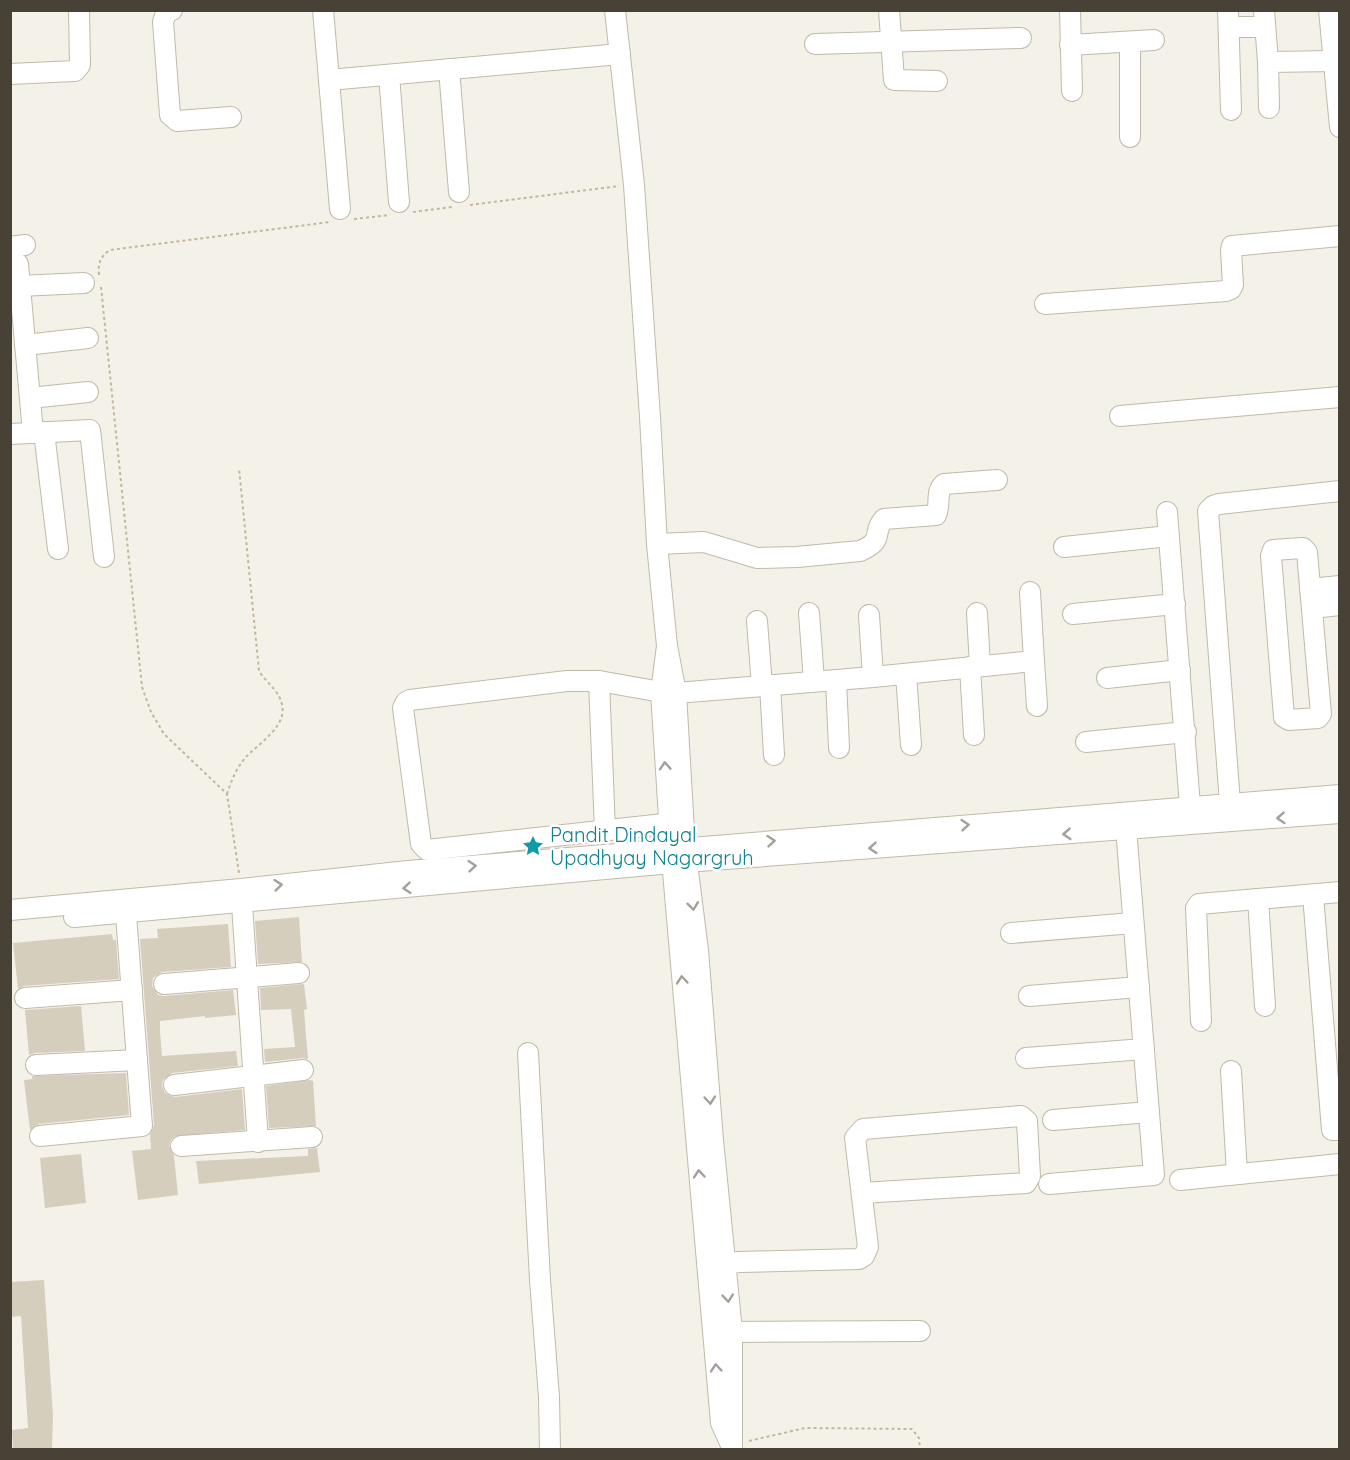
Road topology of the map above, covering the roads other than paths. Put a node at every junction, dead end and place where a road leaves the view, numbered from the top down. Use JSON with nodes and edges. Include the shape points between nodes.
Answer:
{"nodes":[{"id":1,"x":79,"y":10,"type":"edge"},
{"id":2,"x":172,"y":10,"type":"edge"},
{"id":3,"x":323,"y":10,"type":"edge"},
{"id":4,"x":615,"y":10,"type":"edge"},
{"id":5,"x":890,"y":10,"type":"edge"},
{"id":6,"x":1070,"y":10,"type":"edge"},
{"id":7,"x":1329,"y":10,"type":"edge"},
{"id":8,"x":1228,"y":19,"type":"edge"},
{"id":9,"x":1265,"y":19,"type":"edge"},
{"id":10,"x":1021,"y":38,"type":"dead end"},
{"id":11,"x":1154,"y":40,"type":"dead end"},
{"id":12,"x":891,"y":42,"type":"junction"},
{"id":13,"x":1130,"y":42,"type":"junction"},
{"id":14,"x":815,"y":44,"type":"dead end"},
{"id":15,"x":1070,"y":45,"type":"junction"},
{"id":16,"x":620,"y":54,"type":"junction"},
{"id":17,"x":1268,"y":62,"type":"junction"},
{"id":18,"x":1334,"y":62,"type":"junction"},
{"id":19,"x":449,"y":69,"type":"junction"},
{"id":20,"x":10,"y":74,"type":"edge"},
{"id":21,"x":389,"y":75,"type":"junction"},
{"id":22,"x":329,"y":80,"type":"junction"},
{"id":23,"x":937,"y":81,"type":"dead end"},
{"id":24,"x":1072,"y":91,"type":"dead end"},
{"id":25,"x":1269,"y":108,"type":"dead end"},
{"id":26,"x":1231,"y":110,"type":"dead end"},
{"id":27,"x":231,"y":117,"type":"dead end"},
{"id":28,"x":1340,"y":128,"type":"edge"},
{"id":29,"x":1130,"y":137,"type":"dead end"},
{"id":30,"x":460,"y":202,"type":"road end"},
{"id":31,"x":401,"y":210,"type":"road end"},
{"id":32,"x":341,"y":217,"type":"road end"},
{"id":33,"x":1340,"y":236,"type":"edge"},
{"id":34,"x":18,"y":252,"type":"edge"},
{"id":35,"x":84,"y":283,"type":"dead end"},
{"id":36,"x":19,"y":286,"type":"junction"},
{"id":37,"x":1045,"y":304,"type":"dead end"},
{"id":38,"x":88,"y":338,"type":"dead end"},
{"id":39,"x":25,"y":345,"type":"junction"},
{"id":40,"x":88,"y":393,"type":"dead end"},
{"id":41,"x":1340,"y":397,"type":"edge"},
{"id":42,"x":30,"y":398,"type":"junction"},
{"id":43,"x":1120,"y":416,"type":"dead end"},
{"id":44,"x":39,"y":432,"type":"junction"},
{"id":45,"x":10,"y":434,"type":"edge"},
{"id":46,"x":998,"y":480,"type":"dead end"},
{"id":47,"x":1340,"y":491,"type":"edge"},
{"id":48,"x":1167,"y":512,"type":"dead end"},
{"id":49,"x":1169,"y":536,"type":"junction"},
{"id":50,"x":657,"y":544,"type":"junction"},
{"id":51,"x":1064,"y":547,"type":"dead end"},
{"id":52,"x":58,"y":549,"type":"dead end"},
{"id":53,"x":104,"y":557,"type":"dead end"},
{"id":54,"x":1340,"y":586,"type":"edge"},
{"id":55,"x":1030,"y":592,"type":"dead end"},
{"id":56,"x":1311,"y":598,"type":"junction"},
{"id":57,"x":1175,"y":604,"type":"junction"},
{"id":58,"x":1340,"y":605,"type":"edge"},
{"id":59,"x":809,"y":613,"type":"dead end"},
{"id":60,"x":976,"y":613,"type":"dead end"},
{"id":61,"x":1073,"y":614,"type":"dead end"},
{"id":62,"x":869,"y":615,"type":"dead end"},
{"id":63,"x":758,"y":621,"type":"dead end"},
{"id":64,"x":1034,"y":661,"type":"junction"},
{"id":65,"x":975,"y":667,"type":"junction"},
{"id":66,"x":1180,"y":670,"type":"junction"},
{"id":67,"x":906,"y":674,"type":"junction"},
{"id":68,"x":873,"y":677,"type":"junction"},
{"id":69,"x":1107,"y":678,"type":"dead end"},
{"id":70,"x":836,"y":680,"type":"junction"},
{"id":71,"x":599,"y":681,"type":"junction"},
{"id":72,"x":814,"y":681,"type":"junction"},
{"id":73,"x":766,"y":685,"type":"junction"},
{"id":74,"x":668,"y":692,"type":"junction"},
{"id":75,"x":1037,"y":706,"type":"dead end"},
{"id":76,"x":1186,"y":732,"type":"junction"},
{"id":77,"x":974,"y":735,"type":"dead end"},
{"id":78,"x":1086,"y":742,"type":"dead end"},
{"id":79,"x":911,"y":745,"type":"dead end"},
{"id":80,"x":839,"y":748,"type":"dead end"},
{"id":81,"x":774,"y":755,"type":"dead end"},
{"id":82,"x":1340,"y":795,"type":"edge"},
{"id":83,"x":1230,"y":803,"type":"junction"},
{"id":84,"x":1190,"y":807,"type":"junction"},
{"id":85,"x":1340,"y":813,"type":"edge"},
{"id":86,"x":1125,"y":821,"type":"junction"},
{"id":87,"x":676,"y":823,"type":"junction"},
{"id":88,"x":605,"y":831,"type":"junction"},
{"id":89,"x":678,"y":856,"type":"junction"},
{"id":90,"x":1340,"y":892,"type":"edge"},
{"id":91,"x":1313,"y":895,"type":"junction"},
{"id":92,"x":241,"y":896,"type":"junction"},
{"id":93,"x":1258,"y":899,"type":"junction"},
{"id":94,"x":125,"y":906,"type":"junction"},
{"id":95,"x":10,"y":910,"type":"edge"},
{"id":96,"x":10,"y":922,"type":"edge"},
{"id":97,"x":1133,"y":923,"type":"junction"},
{"id":98,"x":1011,"y":933,"type":"dead end"},
{"id":99,"x":299,"y":973,"type":"dead end"},
{"id":100,"x":246,"y":978,"type":"junction"},
{"id":101,"x":164,"y":984,"type":"dead end"},
{"id":102,"x":1139,"y":987,"type":"junction"},
{"id":103,"x":132,"y":990,"type":"junction"},
{"id":104,"x":1029,"y":996,"type":"dead end"},
{"id":105,"x":25,"y":998,"type":"dead end"},
{"id":106,"x":1265,"y":1006,"type":"dead end"},
{"id":107,"x":1201,"y":1021,"type":"dead end"},
{"id":108,"x":1144,"y":1049,"type":"junction"},
{"id":109,"x":528,"y":1053,"type":"dead end"},
{"id":110,"x":1026,"y":1058,"type":"dead end"},
{"id":111,"x":137,"y":1060,"type":"junction"},
{"id":112,"x":36,"y":1065,"type":"dead end"},
{"id":113,"x":303,"y":1070,"type":"dead end"},
{"id":114,"x":1232,"y":1071,"type":"dead end"},
{"id":115,"x":253,"y":1076,"type":"junction"},
{"id":116,"x":174,"y":1085,"type":"dead end"},
{"id":117,"x":1149,"y":1112,"type":"junction"},
{"id":118,"x":1053,"y":1120,"type":"dead end"},
{"id":119,"x":1340,"y":1130,"type":"edge"},
{"id":120,"x":40,"y":1136,"type":"dead end"},
{"id":121,"x":312,"y":1137,"type":"dead end"},
{"id":122,"x":258,"y":1142,"type":"junction"},
{"id":123,"x":181,"y":1146,"type":"dead end"},
{"id":124,"x":1340,"y":1164,"type":"edge"},
{"id":125,"x":1237,"y":1174,"type":"junction"},
{"id":126,"x":1180,"y":1180,"type":"dead end"},
{"id":127,"x":1048,"y":1184,"type":"dead end"},
{"id":128,"x":862,"y":1193,"type":"junction"},
{"id":129,"x":716,"y":1265,"type":"junction"},
{"id":130,"x":920,"y":1331,"type":"dead end"},
{"id":131,"x":722,"y":1332,"type":"junction"},
{"id":132,"x":732,"y":1447,"type":"edge"},
{"id":133,"x":550,"y":1449,"type":"edge"}],
"edges":[{"from":1,"to":20,"type":"street","via":[[78,69]]},
{"from":2,"to":27,"type":"street","via":[[163,22],[170,116],[177,121]]},
{"from":3,"to":22,"type":"street"},
{"from":4,"to":16,"type":"street"},
{"from":5,"to":12,"type":"street"},
{"from":6,"to":15,"type":"street"},
{"from":7,"to":18,"type":"street"},
{"from":8,"to":9,"type":"street"},
{"from":8,"to":26,"type":"street"},
{"from":9,"to":17,"type":"street"},
{"from":10,"to":12,"type":"street"},
{"from":11,"to":13,"type":"street"},
{"from":12,"to":14,"type":"street"},
{"from":12,"to":23,"type":"street","via":[[894,80]]},
{"from":13,"to":15,"type":"street"},
{"from":13,"to":29,"type":"street"},
{"from":15,"to":24,"type":"street"},
{"from":16,"to":19,"type":"street"},
{"from":16,"to":50,"type":"street","via":[[634,184]]},
{"from":17,"to":18,"type":"street"},
{"from":17,"to":25,"type":"street"},
{"from":18,"to":28,"type":"street"},
{"from":19,"to":21,"type":"street"},
{"from":19,"to":30,"type":"street"},
{"from":21,"to":22,"type":"street"},
{"from":21,"to":31,"type":"street"},
{"from":22,"to":32,"type":"street"},
{"from":33,"to":37,"type":"street","via":[[1232,246],[1233,285],[1226,291]]},
{"from":34,"to":36,"type":"street"},
{"from":35,"to":36,"type":"street"},
{"from":36,"to":39,"type":"street"},
{"from":38,"to":39,"type":"street"},
{"from":39,"to":42,"type":"street"},
{"from":40,"to":42,"type":"street"},
{"from":41,"to":43,"type":"street"},
{"from":42,"to":44,"type":"street"},
{"from":44,"to":45,"type":"street"},
{"from":44,"to":52,"type":"street"},
{"from":44,"to":53,"type":"street","via":[[90,430]]},
{"from":46,"to":50,"type":"street","via":[[944,484],[939,490],[936,515],[884,519],[877,540],[860,550],[757,558],[704,542]]},
{"from":47,"to":83,"type":"street","via":[[1219,504],[1208,511]]},
{"from":48,"to":49,"type":"street"},
{"from":49,"to":51,"type":"street"},
{"from":49,"to":57,"type":"street"},
{"from":50,"to":74,"type":"street"},
{"from":54,"to":56,"type":"street"},
{"from":55,"to":64,"type":"street"},
{"from":56,"to":56,"type":"street","via":[[1321,714],[1318,718],[1286,720],[1273,550],[1306,549]]},
{"from":56,"to":58,"type":"street"},
{"from":57,"to":61,"type":"street"},
{"from":57,"to":66,"type":"street"},
{"from":59,"to":72,"type":"street"},
{"from":60,"to":65,"type":"street"},
{"from":62,"to":68,"type":"street"},
{"from":63,"to":73,"type":"street"},
{"from":64,"to":65,"type":"street"},
{"from":64,"to":75,"type":"street"},
{"from":65,"to":67,"type":"street"},
{"from":65,"to":77,"type":"street"},
{"from":66,"to":69,"type":"street"},
{"from":66,"to":76,"type":"street"},
{"from":67,"to":68,"type":"street"},
{"from":67,"to":79,"type":"street"},
{"from":68,"to":70,"type":"street"},
{"from":70,"to":72,"type":"street"},
{"from":70,"to":80,"type":"street"},
{"from":71,"to":74,"type":"street"},
{"from":71,"to":88,"type":"street"},
{"from":71,"to":88,"type":"street","via":[[567,681],[410,700],[403,708],[420,844],[426,850]]},
{"from":72,"to":73,"type":"street"},
{"from":73,"to":74,"type":"street"},
{"from":73,"to":81,"type":"street"},
{"from":74,"to":87,"type":"street"},
{"from":76,"to":78,"type":"street"},
{"from":76,"to":84,"type":"street"},
{"from":82,"to":83,"type":"street"},
{"from":83,"to":84,"type":"street"},
{"from":84,"to":86,"type":"street"},
{"from":85,"to":86,"type":"street","one_way":true},
{"from":86,"to":89,"type":"street"},
{"from":86,"to":97,"type":"street"},
{"from":87,"to":88,"type":"street"},
{"from":87,"to":89,"type":"street"},
{"from":89,"to":92,"type":"street","via":[[408,871]]},
{"from":89,"to":129,"type":"street","via":[[699,950]]},
{"from":90,"to":91,"type":"street"},
{"from":91,"to":93,"type":"street"},
{"from":91,"to":119,"type":"street","via":[[1332,1130]]},
{"from":92,"to":94,"type":"street"},
{"from":92,"to":100,"type":"street"},
{"from":93,"to":106,"type":"street"},
{"from":93,"to":107,"type":"street","via":[[1197,905]]},
{"from":94,"to":95,"type":"street"},
{"from":94,"to":96,"type":"street"},
{"from":94,"to":103,"type":"street"},
{"from":97,"to":98,"type":"street"},
{"from":97,"to":102,"type":"street"},
{"from":99,"to":100,"type":"street"},
{"from":100,"to":101,"type":"street"},
{"from":100,"to":115,"type":"street"},
{"from":102,"to":104,"type":"street"},
{"from":102,"to":108,"type":"street"},
{"from":103,"to":105,"type":"street"},
{"from":103,"to":111,"type":"street"},
{"from":108,"to":110,"type":"street"},
{"from":108,"to":117,"type":"street"},
{"from":109,"to":133,"type":"street"},
{"from":111,"to":112,"type":"street"},
{"from":111,"to":120,"type":"street","via":[[142,1126]]},
{"from":113,"to":115,"type":"street"},
{"from":114,"to":125,"type":"street"},
{"from":115,"to":116,"type":"street"},
{"from":115,"to":122,"type":"street"},
{"from":117,"to":118,"type":"street"},
{"from":117,"to":127,"type":"street","via":[[1154,1175]]},
{"from":121,"to":122,"type":"street"},
{"from":122,"to":123,"type":"street"},
{"from":124,"to":125,"type":"street"},
{"from":125,"to":126,"type":"street"},
{"from":128,"to":128,"type":"street","via":[[855,1138],[863,1129],[1022,1116],[1027,1120],[1030,1176],[1026,1183]]},
{"from":128,"to":129,"type":"street","via":[[868,1247],[859,1259]]},
{"from":129,"to":131,"type":"street"},
{"from":130,"to":131,"type":"street"},
{"from":131,"to":132,"type":"street"}]}
